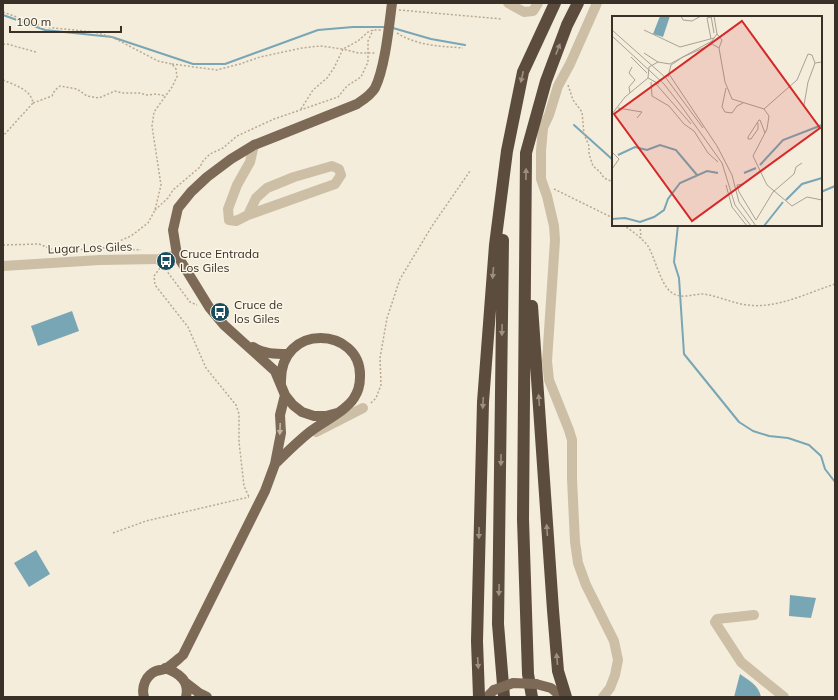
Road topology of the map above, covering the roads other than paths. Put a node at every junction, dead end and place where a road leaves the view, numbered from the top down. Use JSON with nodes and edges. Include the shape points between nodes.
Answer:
{"nodes":[{"id":1,"x":508,"y":3,"type":"edge"},
{"id":2,"x":538,"y":3,"type":"edge"},
{"id":3,"x":555,"y":3,"type":"edge"},
{"id":4,"x":578,"y":3,"type":"edge"},
{"id":5,"x":597,"y":3,"type":"edge"},
{"id":6,"x":392,"y":6,"type":"edge"},
{"id":7,"x":254,"y":145,"type":"junction"},
{"id":8,"x":504,"y":179,"type":"junction"},
{"id":9,"x":526,"y":213,"type":"junction"},
{"id":10,"x":248,"y":215,"type":"junction"},
{"id":11,"x":177,"y":255,"type":"junction"},
{"id":12,"x":3,"y":266,"type":"edge"},
{"id":13,"x":240,"y":338,"type":"junction"},
{"id":14,"x":288,"y":354,"type":"junction"},
{"id":15,"x":281,"y":384,"type":"junction"},
{"id":16,"x":286,"y":395,"type":"junction"},
{"id":17,"x":346,"y":407,"type":"junction"},
{"id":18,"x":337,"y":413,"type":"junction"},
{"id":19,"x":302,"y":439,"type":"junction"},
{"id":20,"x":275,"y":464,"type":"junction"},
{"id":21,"x":754,"y":615,"type":"dead end"},
{"id":22,"x":183,"y":656,"type":"junction"},
{"id":23,"x":165,"y":668,"type":"junction"},
{"id":24,"x":185,"y":681,"type":"junction"},
{"id":25,"x":495,"y":695,"type":"edge"},
{"id":26,"x":144,"y":697,"type":"edge"},
{"id":27,"x":186,"y":697,"type":"edge"},
{"id":28,"x":207,"y":697,"type":"edge"},
{"id":29,"x":479,"y":697,"type":"edge"},
{"id":30,"x":532,"y":697,"type":"edge"},
{"id":31,"x":562,"y":697,"type":"edge"},
{"id":32,"x":566,"y":697,"type":"edge"},
{"id":33,"x":603,"y":697,"type":"edge"},
{"id":34,"x":784,"y":697,"type":"edge"}],
"edges":[{"from":1,"to":2,"type":"street","via":[[524,12],[533,11]]},
{"from":3,"to":8,"type":"highway","one_way":true,"via":[[523,72]]},
{"from":9,"to":4,"type":"highway","one_way":true,"via":[[526,153],[546,81]]},
{"from":5,"to":33,"type":"street","via":[[558,86],[544,128],[541,179],[554,226],[555,240],[547,361],[549,380],[572,440],[578,563],[614,642],[618,660],[610,688]]},
{"from":6,"to":7,"type":"main road","via":[[381,68],[374,88],[366,98],[357,104]]},
{"from":7,"to":10,"type":"street","via":[[250,162],[237,185],[228,210],[229,220],[236,221]]},
{"from":7,"to":11,"type":"main road","via":[[207,177],[178,208],[173,230]]},
{"from":8,"to":25,"type":"highway","one_way":true},
{"from":8,"to":29,"type":"highway","one_way":true,"via":[[483,402],[477,641]]},
{"from":9,"to":30,"type":"highway","via":[[523,520],[528,674]]},
{"from":32,"to":9,"type":"highway","one_way":true,"via":[[558,671]]},
{"from":10,"to":10,"type":"street","via":[[335,184],[341,175],[339,168],[332,166],[267,188],[256,198]]},
{"from":11,"to":12,"type":"street","name":"Lugar Los Giles","via":[[161,263],[100,260]]},
{"from":11,"to":13,"type":"main road","via":[[209,307],[224,325]]},
{"from":13,"to":14,"type":"main road","via":[[258,351]]},
{"from":13,"to":15,"type":"main road","via":[[275,371]]},
{"from":14,"to":15,"type":"main road","via":[[283,363]]},
{"from":14,"to":17,"type":"main road","via":[[303,341],[316,337],[330,338],[352,353],[358,365],[359,388]]},
{"from":15,"to":16,"type":"main road"},
{"from":16,"to":18,"type":"main road","via":[[302,412],[314,416]]},
{"from":16,"to":20,"type":"main road","one_way":true,"via":[[280,415],[281,433]]},
{"from":17,"to":18,"type":"main road"},
{"from":17,"to":19,"type":"street","via":[[362,408]]},
{"from":18,"to":19,"type":"main road"},
{"from":19,"to":20,"type":"main road"},
{"from":20,"to":22,"type":"main road","via":[[265,491]]},
{"from":21,"to":34,"type":"street","via":[[715,622],[740,662]]},
{"from":22,"to":23,"type":"main road"},
{"from":22,"to":24,"type":"main road"},
{"from":23,"to":24,"type":"main road","via":[[174,671]]},
{"from":23,"to":26,"type":"main road","via":[[155,671],[146,680],[143,688]]},
{"from":24,"to":27,"type":"main road"},
{"from":24,"to":28,"type":"main road","via":[[198,694]]},
{"from":25,"to":31,"type":"main road","bridge":true,"via":[[512,683],[536,684],[551,688]]}]}
